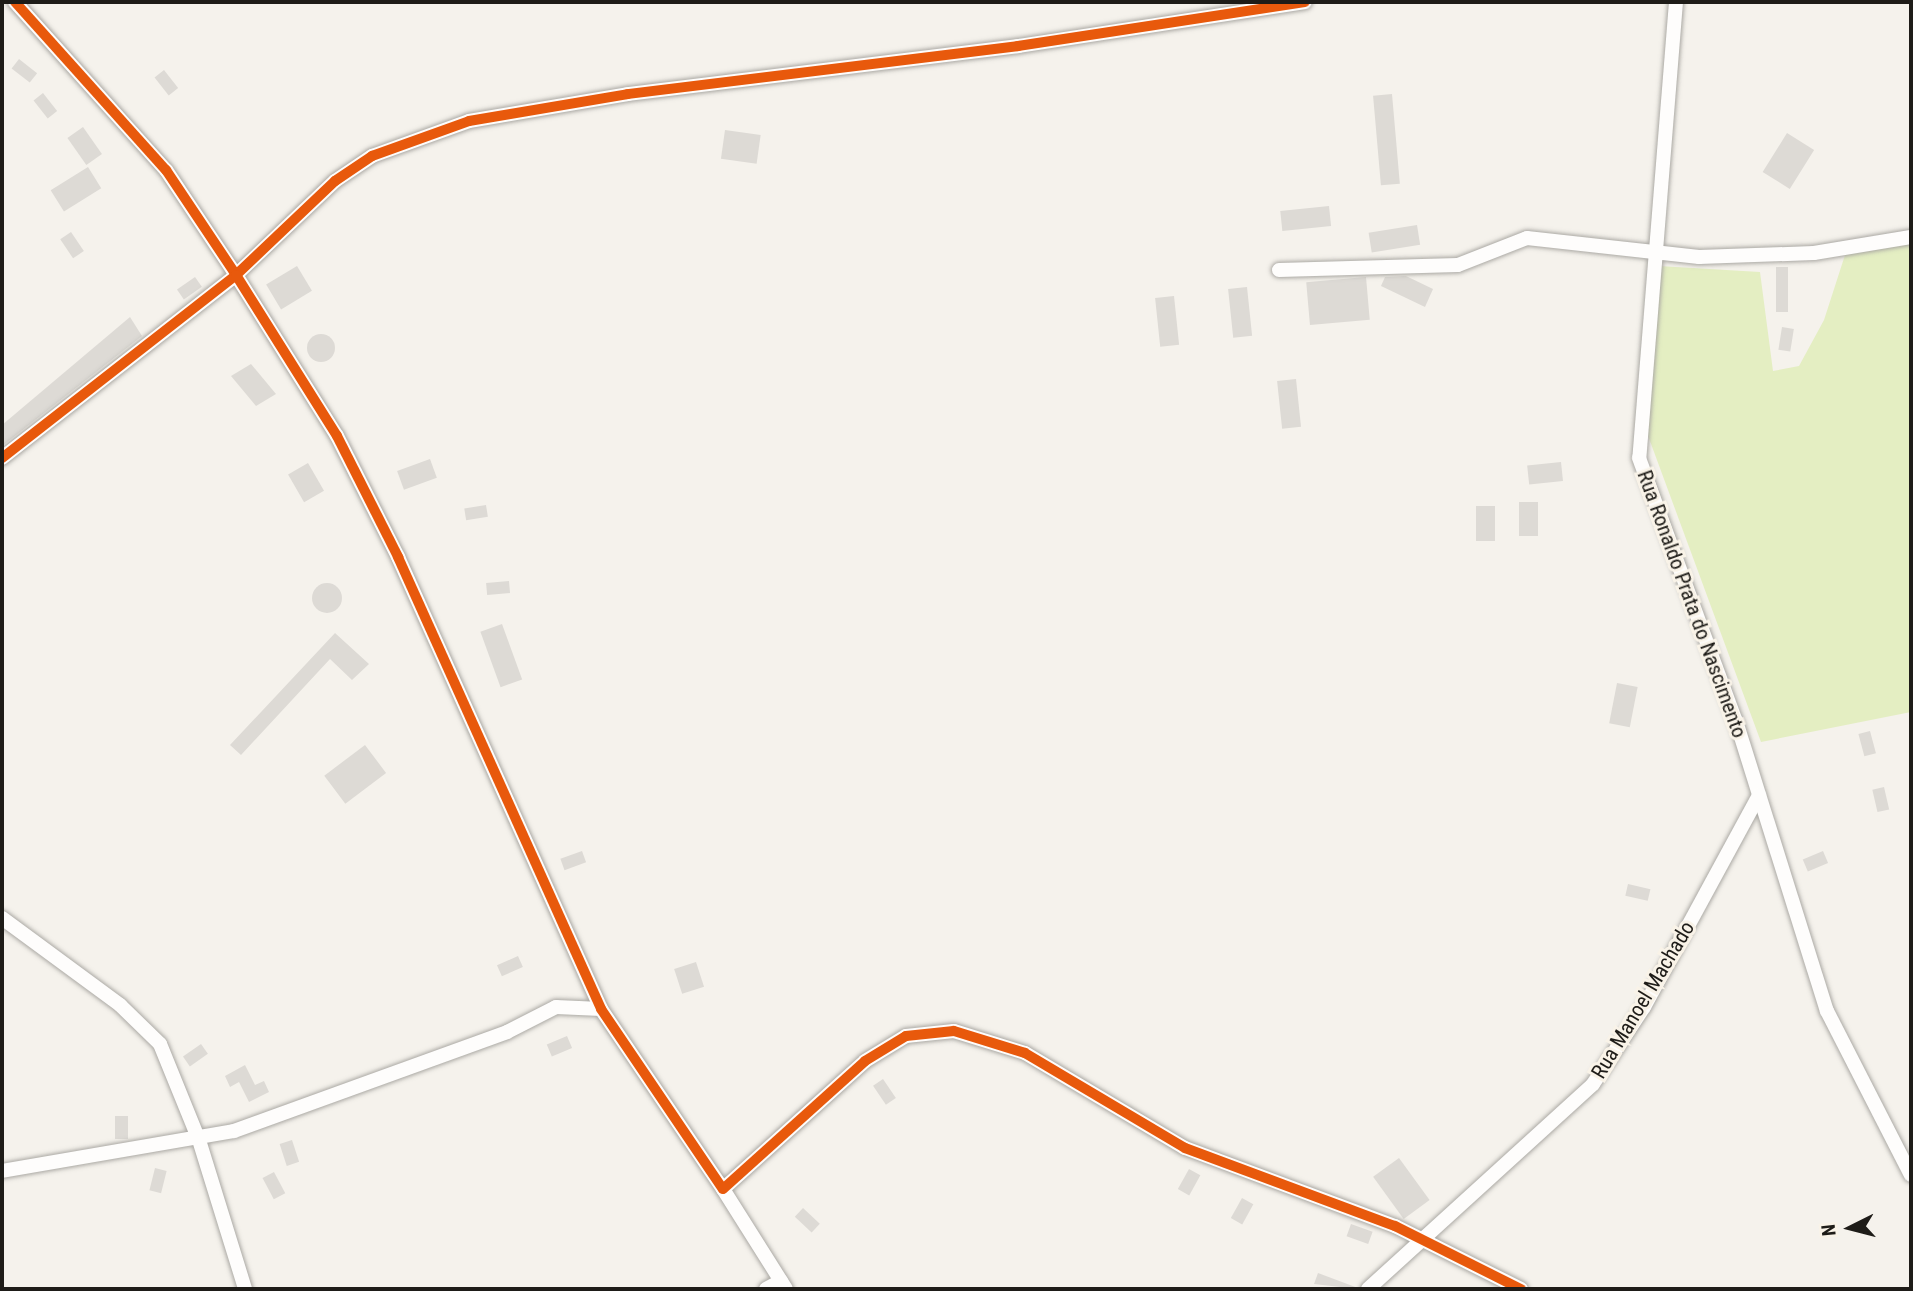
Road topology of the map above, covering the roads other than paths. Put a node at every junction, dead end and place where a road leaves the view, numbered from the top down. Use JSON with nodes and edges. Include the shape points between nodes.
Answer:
{"nodes":[{"id":1,"x":15,"y":2,"type":"edge"},
{"id":2,"x":1305,"y":2,"type":"edge"},
{"id":3,"x":1676,"y":2,"type":"edge"},
{"id":4,"x":1911,"y":236,"type":"edge"},
{"id":5,"x":1651,"y":256,"type":"junction"},
{"id":6,"x":1279,"y":270,"type":"dead end"},
{"id":7,"x":236,"y":275,"type":"junction"},
{"id":8,"x":2,"y":458,"type":"edge"},
{"id":9,"x":1759,"y":795,"type":"junction"},
{"id":10,"x":2,"y":918,"type":"edge"},
{"id":11,"x":601,"y":1009,"type":"junction"},
{"id":12,"x":200,"y":1140,"type":"junction"},
{"id":13,"x":2,"y":1171,"type":"edge"},
{"id":14,"x":1911,"y":1175,"type":"edge"},
{"id":15,"x":723,"y":1189,"type":"junction"},
{"id":16,"x":1423,"y":1241,"type":"junction"},
{"id":17,"x":783,"y":1285,"type":"edge"},
{"id":18,"x":245,"y":1289,"type":"edge"},
{"id":19,"x":766,"y":1289,"type":"edge"},
{"id":20,"x":1368,"y":1289,"type":"edge"},
{"id":21,"x":1521,"y":1289,"type":"edge"}],
"edges":[{"from":1,"to":7,"type":"street","via":[[166,170]]},
{"from":2,"to":7,"type":"street","via":[[1018,46],[628,93],[470,121],[372,156],[335,181]]},
{"from":3,"to":5,"type":"street","name":"Rua Ronaldo Prata do Nascimento"},
{"from":4,"to":5,"type":"street","via":[[1814,253]]},
{"from":5,"to":6,"type":"street","via":[[1527,239],[1458,265]]},
{"from":5,"to":9,"type":"street","name":"Rua Ronaldo Prata do Nascimento","via":[[1639,458]]},
{"from":7,"to":8,"type":"street"},
{"from":7,"to":11,"type":"street","via":[[337,436],[398,556]]},
{"from":9,"to":14,"type":"street","name":"Rua Ronaldo Prata do Nascimento","via":[[1827,1011]]},
{"from":9,"to":16,"type":"street","name":"Rua Manoel Machado","via":[[1644,1007],[1593,1084]]},
{"from":10,"to":12,"type":"street","via":[[120,1005],[160,1044]]},
{"from":11,"to":12,"type":"street","via":[[556,1007],[464,1048]]},
{"from":11,"to":15,"type":"street"},
{"from":12,"to":13,"type":"street"},
{"from":12,"to":18,"type":"street"},
{"from":15,"to":16,"type":"street","via":[[865,1061],[906,1036],[954,1031],[1026,1053],[1185,1148]]},
{"from":15,"to":17,"type":"street"},
{"from":16,"to":20,"type":"street","name":"Rua Manoel Machado"},
{"from":16,"to":21,"type":"street"},
{"from":17,"to":19,"type":"street"}]}
